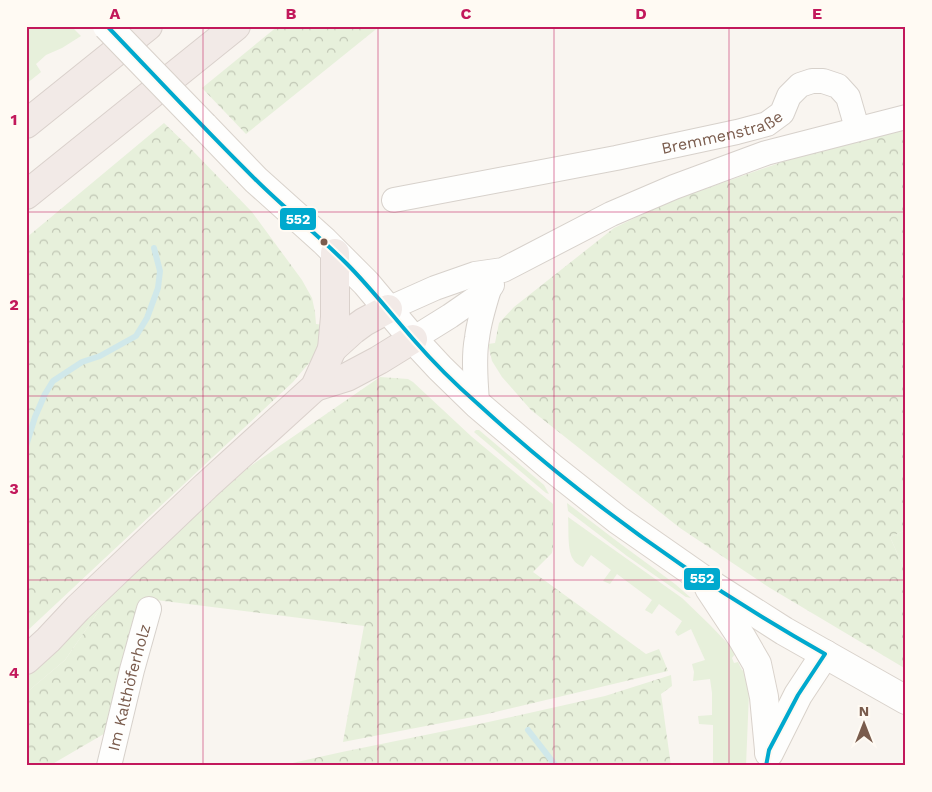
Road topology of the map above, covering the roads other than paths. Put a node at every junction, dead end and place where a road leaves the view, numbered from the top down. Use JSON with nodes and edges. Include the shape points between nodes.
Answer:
{"nodes":[{"id":1,"x":107,"y":26,"type":"edge"},
{"id":2,"x":148,"y":26,"type":"edge"},
{"id":3,"x":236,"y":26,"type":"edge"},
{"id":4,"x":906,"y":116,"type":"edge"},
{"id":5,"x":26,"y":124,"type":"edge"},
{"id":6,"x":857,"y":128,"type":"junction"},
{"id":7,"x":26,"y":195,"type":"edge"},
{"id":8,"x":394,"y":200,"type":"dead end"},
{"id":9,"x":335,"y":253,"type":"junction"},
{"id":10,"x":503,"y":270,"type":"junction"},
{"id":11,"x":489,"y":289,"type":"junction"},
{"id":12,"x":388,"y":309,"type":"junction"},
{"id":13,"x":413,"y":338,"type":"junction"},
{"id":14,"x":332,"y":349,"type":"junction"},
{"id":15,"x":315,"y":387,"type":"junction"},
{"id":16,"x":477,"y":404,"type":"junction"},
{"id":17,"x":704,"y":580,"type":"junction"},
{"id":18,"x":149,"y":609,"type":"dead end"},
{"id":19,"x":825,"y":654,"type":"junction"},
{"id":20,"x":26,"y":660,"type":"edge"},
{"id":21,"x":906,"y":700,"type":"edge"},
{"id":22,"x":767,"y":758,"type":"edge"},
{"id":23,"x":109,"y":766,"type":"edge"}],
"edges":[{"from":1,"to":9,"type":"main road","bridge":true,"via":[[256,180]]},
{"from":2,"to":5,"type":"highway"},
{"from":3,"to":7,"type":"highway"},
{"from":4,"to":6,"type":"street"},
{"from":6,"to":8,"type":"street","name":"Bremmenstraße","via":[[848,97],[838,86],[812,81],[800,85],[782,113],[767,124],[616,158]]},
{"from":6,"to":10,"type":"street","via":[[766,153],[674,187],[606,216]]},
{"from":9,"to":12,"type":"main road"},
{"from":9,"to":14,"type":"highway"},
{"from":10,"to":11,"type":"street"},
{"from":10,"to":12,"type":"street","via":[[475,274]]},
{"from":11,"to":13,"type":"street"},
{"from":11,"to":16,"type":"street","via":[[476,339]]},
{"from":12,"to":13,"type":"main road"},
{"from":12,"to":14,"type":"highway","via":[[364,322]]},
{"from":13,"to":15,"type":"highway","via":[[347,377]]},
{"from":13,"to":16,"type":"main road"},
{"from":14,"to":15,"type":"highway"},
{"from":15,"to":20,"type":"highway","via":[[206,486]]},
{"from":16,"to":17,"type":"main road","via":[[618,520]]},
{"from":17,"to":19,"type":"main road"},
{"from":17,"to":22,"type":"main road","via":[[757,664],[764,697]]},
{"from":18,"to":23,"type":"street","name":"Im Kalthöferholz"},
{"from":19,"to":21,"type":"main road"},
{"from":19,"to":22,"type":"main road","via":[[798,694]]}]}
